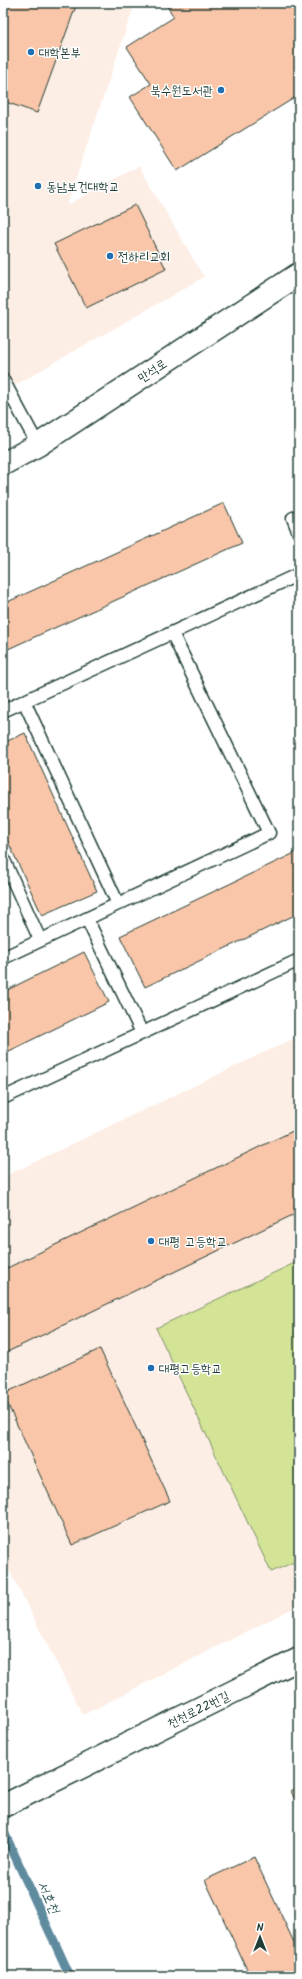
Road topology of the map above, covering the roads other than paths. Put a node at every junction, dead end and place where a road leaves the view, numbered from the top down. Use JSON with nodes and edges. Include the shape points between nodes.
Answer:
{"nodes":[{"id":1,"x":299,"y":274,"type":"edge"},
{"id":2,"x":3,"y":380,"type":"edge"},
{"id":3,"x":38,"y":445,"type":"junction"},
{"id":4,"x":3,"y":464,"type":"edge"},
{"id":5,"x":299,"y":516,"type":"edge"},
{"id":6,"x":299,"y":533,"type":"edge"},
{"id":7,"x":299,"y":574,"type":"edge"},
{"id":8,"x":172,"y":633,"type":"junction"},
{"id":9,"x":24,"y":701,"type":"junction"},
{"id":10,"x":3,"y":711,"type":"edge"},
{"id":11,"x":3,"y":858,"type":"edge"},
{"id":12,"x":118,"y":904,"type":"junction"},
{"id":13,"x":87,"y":918,"type":"junction"},
{"id":14,"x":40,"y":940,"type":"junction"},
{"id":15,"x":3,"y":958,"type":"edge"},
{"id":16,"x":299,"y":960,"type":"edge"},
{"id":17,"x":142,"y":1033,"type":"junction"},
{"id":18,"x":3,"y":1098,"type":"edge"},
{"id":19,"x":299,"y":1659,"type":"edge"},
{"id":20,"x":3,"y":1806,"type":"edge"}],
"edges":[{"from":1,"to":3,"type":"main road","name":"만석로"},
{"from":2,"to":3,"type":"lane"},
{"from":3,"to":4,"type":"main road","name":"만석로"},
{"from":5,"to":6,"type":"lane","via":[[293,518]]},
{"from":7,"to":8,"type":"lane"},
{"from":8,"to":9,"type":"lane"},
{"from":8,"to":12,"type":"lane","via":[[269,833]]},
{"from":9,"to":10,"type":"lane"},
{"from":9,"to":12,"type":"lane"},
{"from":11,"to":14,"type":"lane"},
{"from":12,"to":13,"type":"lane"},
{"from":13,"to":14,"type":"lane"},
{"from":13,"to":17,"type":"lane"},
{"from":14,"to":15,"type":"lane"},
{"from":16,"to":17,"type":"lane"},
{"from":17,"to":18,"type":"lane"},
{"from":19,"to":20,"type":"main road","name":"천천로22번길"}]}
